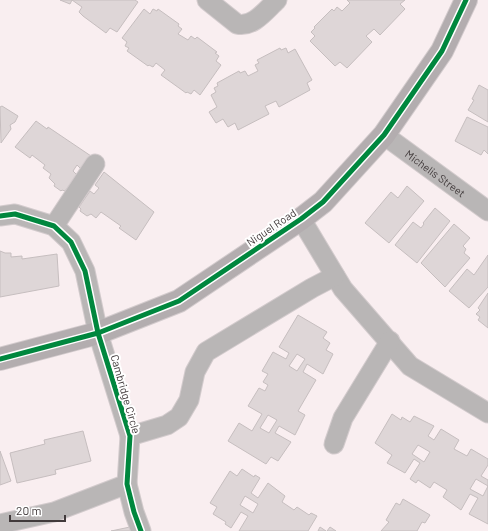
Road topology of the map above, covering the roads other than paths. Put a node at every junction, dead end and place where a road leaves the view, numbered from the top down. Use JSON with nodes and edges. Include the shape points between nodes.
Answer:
{"nodes":[{"id":1,"x":207,"y":0,"type":"edge"},
{"id":2,"x":277,"y":0,"type":"edge"},
{"id":3,"x":466,"y":0,"type":"edge"},
{"id":4,"x":384,"y":135,"type":"junction"},
{"id":5,"x":95,"y":164,"type":"dead end"},
{"id":6,"x":488,"y":211,"type":"edge"},
{"id":7,"x":0,"y":216,"type":"edge"},
{"id":8,"x":301,"y":219,"type":"junction"},
{"id":9,"x":54,"y":226,"type":"junction"},
{"id":10,"x":335,"y":276,"type":"junction"},
{"id":11,"x":98,"y":333,"type":"junction"},
{"id":12,"x":390,"y":341,"type":"junction"},
{"id":13,"x":0,"y":359,"type":"edge"},
{"id":14,"x":488,"y":413,"type":"edge"},
{"id":15,"x":130,"y":436,"type":"junction"},
{"id":16,"x":334,"y":444,"type":"dead end"},
{"id":17,"x":127,"y":484,"type":"junction"},
{"id":18,"x":0,"y":524,"type":"edge"},
{"id":19,"x":140,"y":531,"type":"edge"}],
"edges":[{"from":1,"to":2,"type":"street","via":[[236,24],[242,25],[253,22]]},
{"from":3,"to":4,"type":"main road","name":"Niguel Road","via":[[442,51]]},
{"from":4,"to":6,"type":"street","name":"Michelis Street"},
{"from":4,"to":8,"type":"main road","name":"Niguel Road","via":[[323,202]]},
{"from":5,"to":9,"type":"street"},
{"from":7,"to":9,"type":"street","via":[[15,214]]},
{"from":8,"to":10,"type":"street"},
{"from":8,"to":11,"type":"main road","name":"Niguel Road","via":[[179,301]]},
{"from":9,"to":11,"type":"street","name":"Cambridge Circle","via":[[71,242],[85,271]]},
{"from":10,"to":12,"type":"street","via":[[343,289]]},
{"from":10,"to":15,"type":"street","via":[[206,352],[195,372],[189,400],[179,417],[167,426]]},
{"from":11,"to":13,"type":"main road","name":"Niguel Road"},
{"from":11,"to":15,"type":"street","name":"Cambridge Circle"},
{"from":12,"to":14,"type":"street","via":[[410,366]]},
{"from":12,"to":16,"type":"street","via":[[343,418]]},
{"from":15,"to":17,"type":"street","name":"Cambridge Circle"},
{"from":17,"to":18,"type":"street","via":[[54,512]]},
{"from":17,"to":19,"type":"street","name":"Cambridge Circle"}]}
